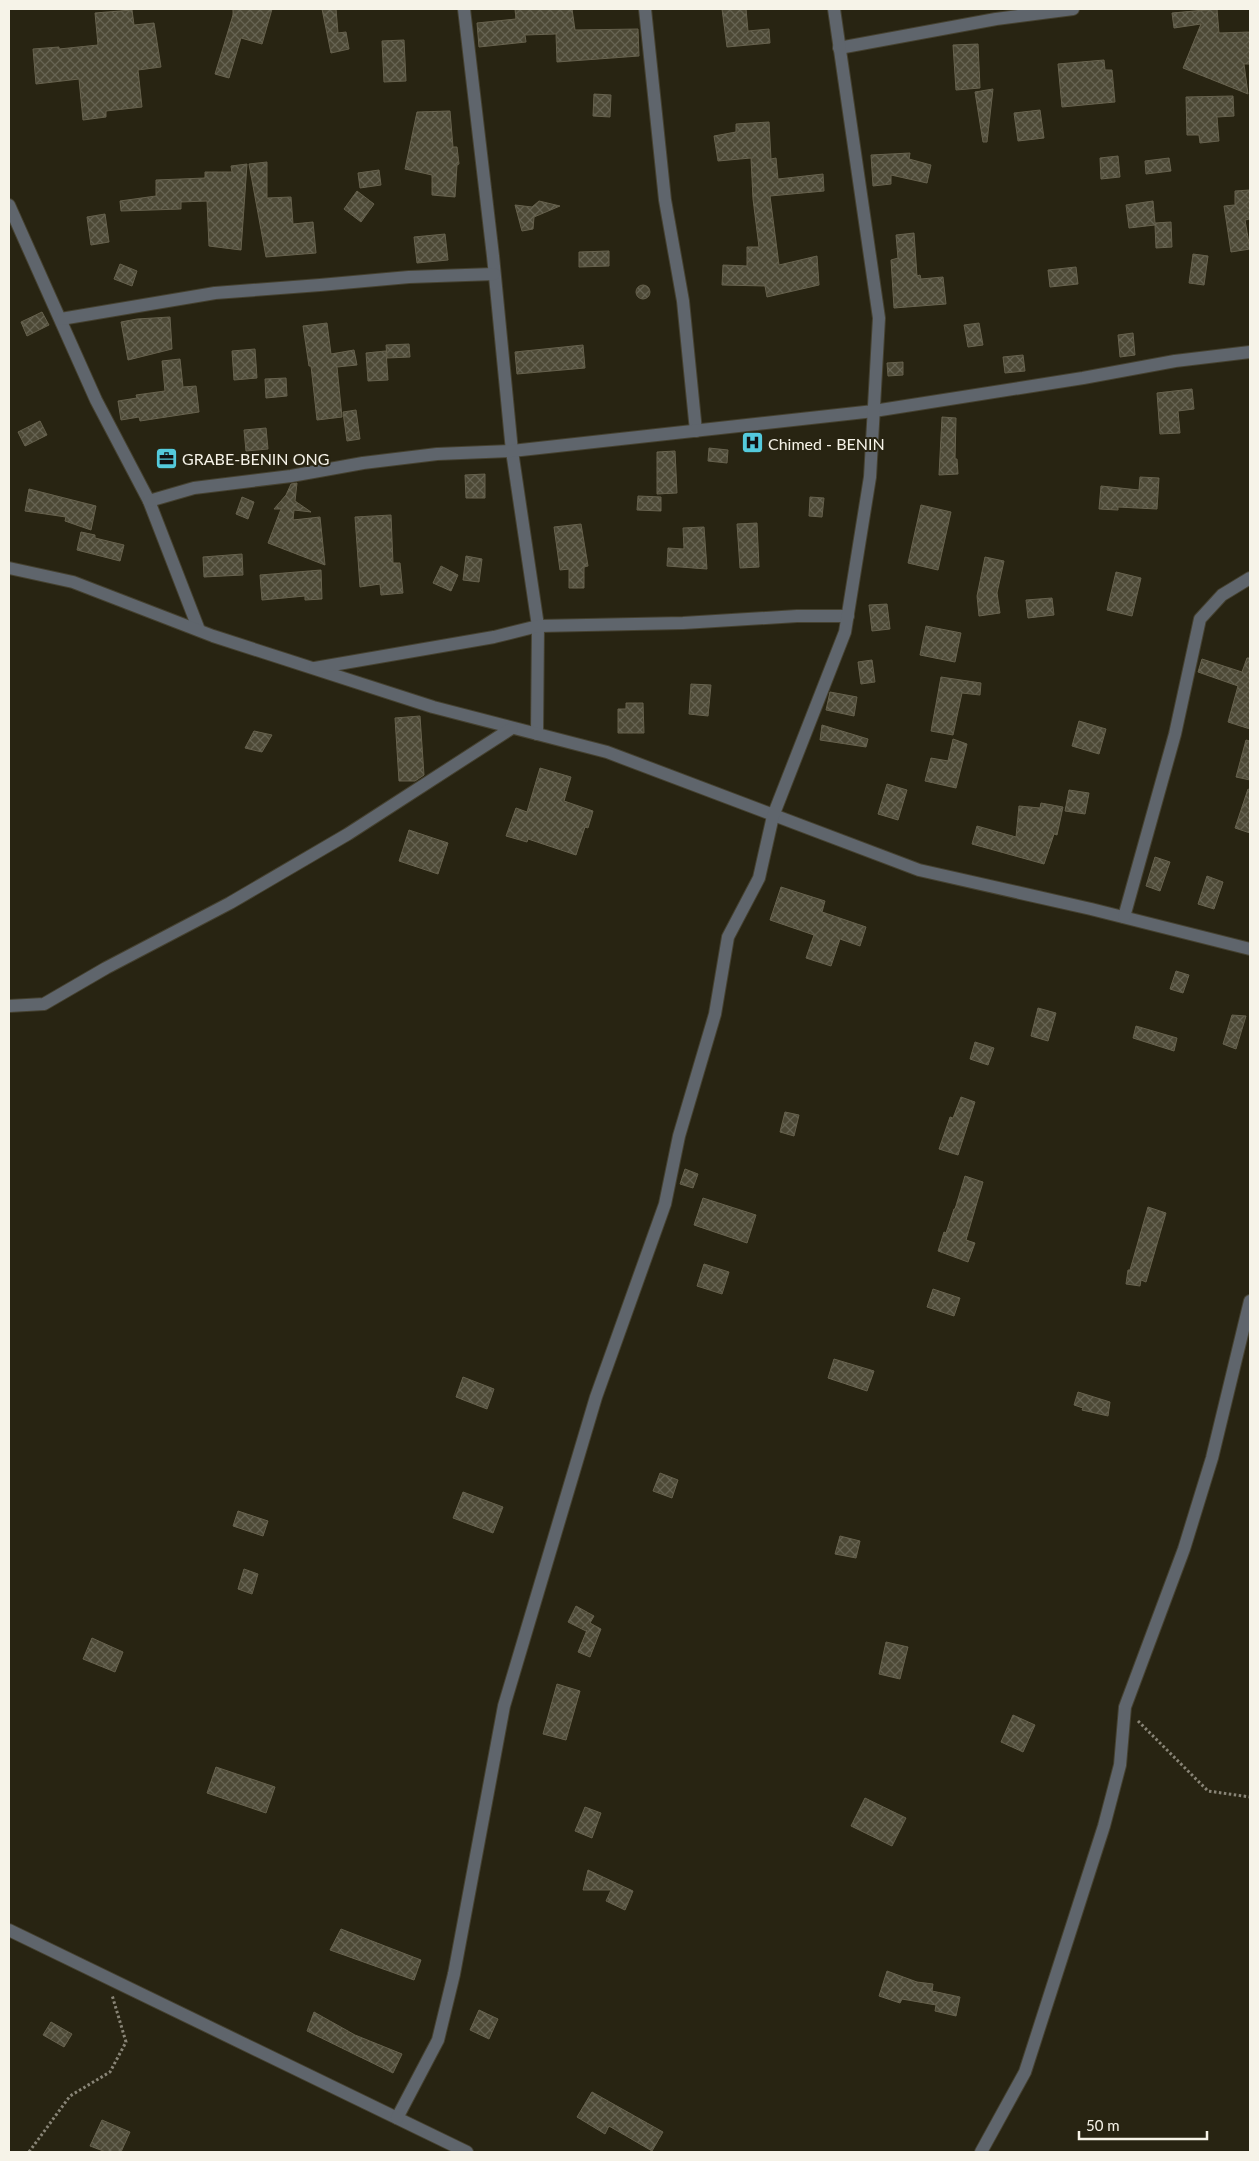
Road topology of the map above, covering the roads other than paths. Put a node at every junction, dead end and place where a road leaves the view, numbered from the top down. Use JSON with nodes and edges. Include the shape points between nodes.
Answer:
{"nodes":[{"id":1,"x":464,"y":9,"type":"edge"},
{"id":2,"x":645,"y":9,"type":"edge"},
{"id":3,"x":834,"y":9,"type":"edge"},
{"id":4,"x":1073,"y":9,"type":"edge"},
{"id":5,"x":839,"y":48,"type":"junction"},
{"id":6,"x":9,"y":205,"type":"edge"},
{"id":7,"x":494,"y":274,"type":"junction"},
{"id":8,"x":61,"y":319,"type":"junction"},
{"id":9,"x":1250,"y":352,"type":"edge"},
{"id":10,"x":874,"y":411,"type":"junction"},
{"id":11,"x":696,"y":431,"type":"junction"},
{"id":12,"x":512,"y":451,"type":"junction"},
{"id":13,"x":149,"y":501,"type":"junction"},
{"id":14,"x":9,"y":568,"type":"edge"},
{"id":15,"x":1250,"y":578,"type":"edge"},
{"id":16,"x":848,"y":616,"type":"junction"},
{"id":17,"x":538,"y":626,"type":"junction"},
{"id":18,"x":199,"y":630,"type":"junction"},
{"id":19,"x":313,"y":668,"type":"junction"},
{"id":20,"x":512,"y":728,"type":"junction"},
{"id":21,"x":537,"y":734,"type":"junction"},
{"id":22,"x":773,"y":816,"type":"junction"},
{"id":23,"x":1124,"y":917,"type":"junction"},
{"id":24,"x":1250,"y":949,"type":"edge"},
{"id":25,"x":9,"y":1006,"type":"edge"},
{"id":26,"x":1250,"y":1300,"type":"edge"},
{"id":27,"x":9,"y":1930,"type":"edge"},
{"id":28,"x":396,"y":2118,"type":"junction"},
{"id":29,"x":467,"y":2152,"type":"edge"},
{"id":30,"x":981,"y":2152,"type":"edge"}],
"edges":[{"from":1,"to":7,"type":"street"},
{"from":2,"to":11,"type":"street","via":[[665,200],[683,301]]},
{"from":3,"to":5,"type":"street"},
{"from":4,"to":5,"type":"street"},
{"from":5,"to":10,"type":"street","via":[[879,318]]},
{"from":6,"to":8,"type":"street"},
{"from":7,"to":8,"type":"street","via":[[408,277],[215,293]]},
{"from":7,"to":12,"type":"street"},
{"from":8,"to":13,"type":"street","via":[[96,400]]},
{"from":9,"to":10,"type":"street","via":[[1175,361]]},
{"from":10,"to":11,"type":"street"},
{"from":10,"to":16,"type":"street","via":[[870,477]]},
{"from":11,"to":12,"type":"street"},
{"from":12,"to":13,"type":"street","via":[[437,454],[363,463],[194,488]]},
{"from":12,"to":17,"type":"street"},
{"from":13,"to":18,"type":"street"},
{"from":14,"to":18,"type":"street","via":[[73,582]]},
{"from":15,"to":23,"type":"street","via":[[1222,595],[1200,619],[1175,734]]},
{"from":16,"to":17,"type":"street"},
{"from":16,"to":22,"type":"street","via":[[845,632]]},
{"from":17,"to":19,"type":"street","via":[[494,637]]},
{"from":17,"to":21,"type":"street"},
{"from":18,"to":19,"type":"street"},
{"from":19,"to":20,"type":"street","via":[[433,708]]},
{"from":20,"to":21,"type":"street"},
{"from":20,"to":25,"type":"street","via":[[348,834],[230,903],[44,1004]]},
{"from":21,"to":22,"type":"street","via":[[607,752]]},
{"from":22,"to":23,"type":"street","via":[[919,870]]},
{"from":22,"to":28,"type":"street","via":[[759,878],[728,937],[715,1014],[679,1136],[665,1204],[596,1397],[504,1706],[454,1974],[438,2040]]},
{"from":23,"to":24,"type":"street"},
{"from":26,"to":30,"type":"street","via":[[1212,1458],[1184,1549],[1125,1707],[1120,1765],[1104,1826],[1025,2072]]},
{"from":27,"to":28,"type":"street"},
{"from":28,"to":29,"type":"street"}]}
